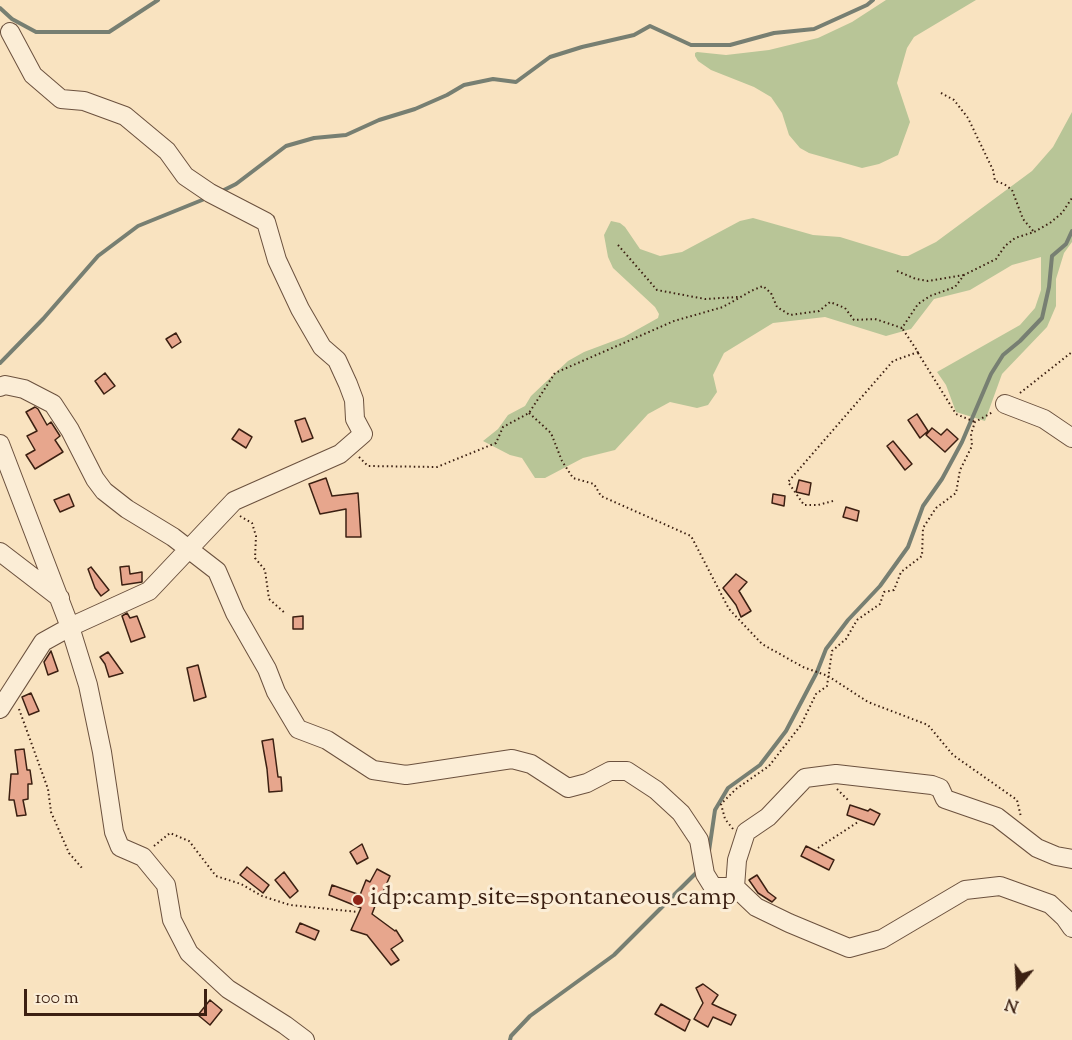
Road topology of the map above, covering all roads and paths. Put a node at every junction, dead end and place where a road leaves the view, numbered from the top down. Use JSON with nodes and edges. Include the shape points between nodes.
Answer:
{"nodes":[{"id":1,"x":10,"y":32,"type":"dead end"},
{"id":2,"x":941,"y":93,"type":"dead end"},
{"id":3,"x":1072,"y":198,"type":"edge"},
{"id":4,"x":1034,"y":232,"type":"junction"},
{"id":5,"x":618,"y":245,"type":"dead end"},
{"id":6,"x":897,"y":271,"type":"dead end"},
{"id":7,"x":964,"y":275,"type":"junction"},
{"id":8,"x":741,"y":297,"type":"junction"},
{"id":9,"x":902,"y":328,"type":"junction"},
{"id":10,"x":918,"y":352,"type":"junction"},
{"id":11,"x":1072,"y":352,"type":"edge"},
{"id":12,"x":0,"y":387,"type":"edge"},
{"id":13,"x":1005,"y":404,"type":"junction"},
{"id":14,"x":529,"y":413,"type":"junction"},
{"id":15,"x":975,"y":422,"type":"junction"},
{"id":16,"x":1072,"y":438,"type":"edge"},
{"id":17,"x":0,"y":444,"type":"edge"},
{"id":18,"x":350,"y":445,"type":"junction"},
{"id":19,"x":833,"y":501,"type":"dead end"},
{"id":20,"x":222,"y":513,"type":"junction"},
{"id":21,"x":188,"y":549,"type":"junction"},
{"id":22,"x":0,"y":552,"type":"edge"},
{"id":23,"x":60,"y":598,"type":"junction"},
{"id":24,"x":285,"y":613,"type":"dead end"},
{"id":25,"x":70,"y":627,"type":"junction"},
{"id":26,"x":828,"y":676,"type":"junction"},
{"id":27,"x":13,"y":689,"type":"junction"},
{"id":28,"x":0,"y":709,"type":"edge"},
{"id":29,"x":858,"y":822,"type":"dead end"},
{"id":30,"x":744,"y":839,"type":"junction"},
{"id":31,"x":1025,"y":840,"type":"junction"},
{"id":32,"x":818,"y":848,"type":"dead end"},
{"id":33,"x":143,"y":857,"type":"junction"},
{"id":34,"x":1072,"y":860,"type":"edge"},
{"id":35,"x":82,"y":868,"type":"dead end"},
{"id":36,"x":735,"y":887,"type":"junction"},
{"id":37,"x":358,"y":912,"type":"dead end"},
{"id":38,"x":1072,"y":928,"type":"edge"},
{"id":39,"x":305,"y":1040,"type":"edge"}],
"edges":[{"from":1,"to":18,"type":"street","via":[[33,75],[62,99],[84,101],[125,116],[167,151],[185,176],[266,222],[300,309],[322,347],[337,360],[351,392],[354,419],[363,434]]},
{"from":2,"to":4,"type":"path","via":[[954,100],[968,118],[995,181],[1012,190],[1023,219]]},
{"from":3,"to":4,"type":"path","via":[[1062,213]]},
{"from":4,"to":7,"type":"path","via":[[1015,238],[996,259]]},
{"from":5,"to":8,"type":"path","via":[[657,290],[705,299]]},
{"from":6,"to":7,"type":"path","via":[[928,281]]},
{"from":7,"to":9,"type":"path","via":[[955,287],[918,304]]},
{"from":8,"to":9,"type":"path","via":[[763,286],[777,308],[790,315],[819,311],[830,303],[845,308],[854,320],[875,319]]},
{"from":8,"to":14,"type":"path","via":[[723,308],[674,321],[555,372]]},
{"from":9,"to":10,"type":"path"},
{"from":10,"to":15,"type":"path","via":[[956,414]]},
{"from":10,"to":19,"type":"path","via":[[893,361],[788,483],[804,505]]},
{"from":11,"to":13,"type":"path"},
{"from":12,"to":21,"type":"street","via":[[24,389],[52,404],[104,491]]},
{"from":13,"to":15,"type":"path"},
{"from":13,"to":16,"type":"street","via":[[1044,419]]},
{"from":14,"to":18,"type":"path","via":[[503,428],[496,443],[436,467],[368,466]]},
{"from":14,"to":26,"type":"path","via":[[551,433],[573,478],[594,484],[601,496],[691,536],[729,609],[762,644]]},
{"from":15,"to":26,"type":"path","via":[[970,434],[972,446],[960,470],[956,493],[936,508],[923,528],[922,556],[901,572],[894,590],[884,592],[880,604],[857,620],[846,639],[832,651]]},
{"from":17,"to":23,"type":"street"},
{"from":18,"to":20,"type":"street","via":[[340,454],[234,501]]},
{"from":20,"to":21,"type":"street"},
{"from":20,"to":24,"type":"path","via":[[243,516],[252,523],[255,558],[265,570],[269,599]]},
{"from":21,"to":25,"type":"street","via":[[149,591]]},
{"from":21,"to":36,"type":"street","via":[[217,571],[298,729],[327,740],[373,770],[406,775],[512,759],[531,764],[568,788],[610,771],[627,771],[681,813],[699,840],[705,874],[713,887]]},
{"from":22,"to":23,"type":"street"},
{"from":23,"to":25,"type":"street"},
{"from":25,"to":27,"type":"street","via":[[43,642]]},
{"from":25,"to":33,"type":"street","via":[[90,696],[114,832],[120,847]]},
{"from":26,"to":30,"type":"path","via":[[827,686],[816,694],[801,725],[769,766],[721,804],[725,819]]},
{"from":26,"to":31,"type":"path","via":[[868,702],[928,725],[953,756],[1017,800]]},
{"from":27,"to":28,"type":"street"},
{"from":27,"to":35,"type":"path","via":[[48,789],[51,812],[69,853]]},
{"from":29,"to":32,"type":"path"},
{"from":30,"to":31,"type":"street","via":[[746,832],[768,817],[805,778],[836,774],[932,785],[939,788],[945,799],[997,818]]},
{"from":30,"to":36,"type":"street"},
{"from":31,"to":34,"type":"street"},
{"from":33,"to":37,"type":"path","via":[[170,833],[189,841],[216,876],[262,896],[291,905]]},
{"from":33,"to":39,"type":"street","via":[[166,885],[172,920],[189,952],[228,989]]},
{"from":36,"to":38,"type":"street","via":[[756,907],[849,948],[882,939],[965,890],[1000,886],[1050,903]]}]}
